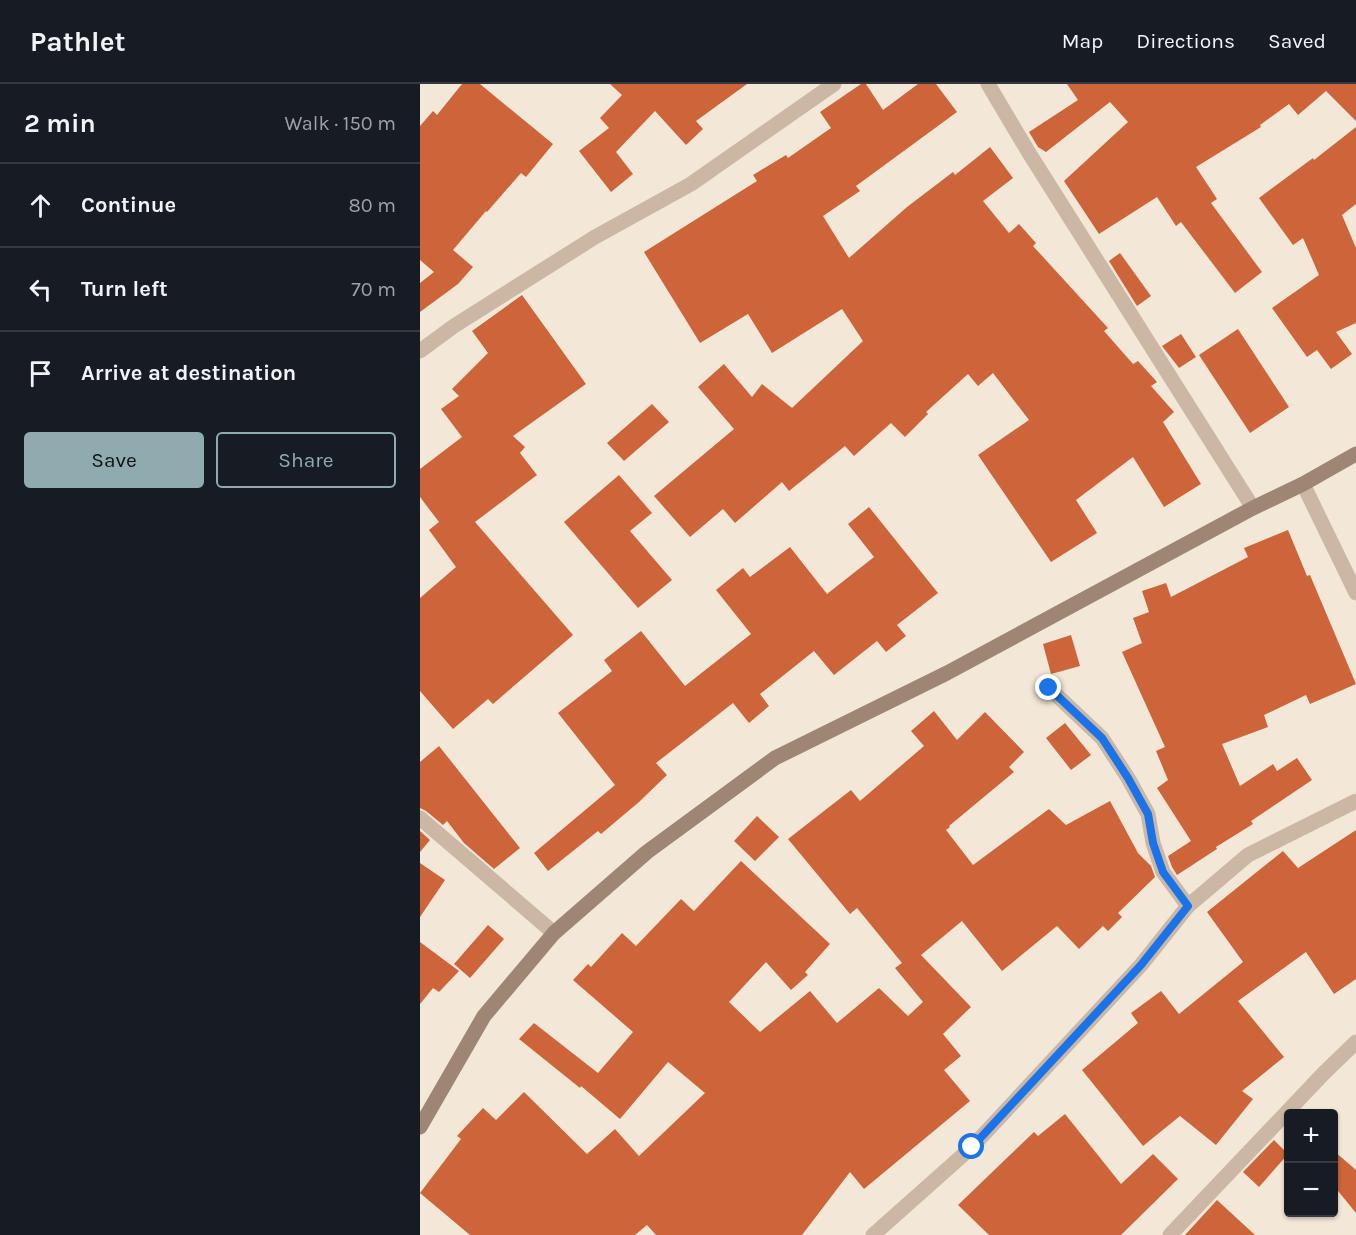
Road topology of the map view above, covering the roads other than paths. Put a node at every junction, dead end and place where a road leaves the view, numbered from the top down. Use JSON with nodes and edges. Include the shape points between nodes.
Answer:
{"nodes":[{"id":1,"x":834,"y":84,"type":"edge"},
{"id":2,"x":988,"y":84,"type":"edge"},
{"id":3,"x":420,"y":351,"type":"edge"},
{"id":4,"x":1356,"y":454,"type":"edge"},
{"id":5,"x":1303,"y":484,"type":"junction"},
{"id":6,"x":1253,"y":508,"type":"junction"},
{"id":7,"x":1356,"y":593,"type":"edge"},
{"id":8,"x":1049,"y":688,"type":"dead end"},
{"id":9,"x":1356,"y":801,"type":"edge"},
{"id":10,"x":420,"y":818,"type":"edge"},
{"id":11,"x":1188,"y":906,"type":"junction"},
{"id":12,"x":554,"y":933,"type":"junction"},
{"id":13,"x":1356,"y":1042,"type":"edge"},
{"id":14,"x":420,"y":1127,"type":"edge"},
{"id":15,"x":873,"y":1235,"type":"edge"},
{"id":16,"x":1170,"y":1235,"type":"edge"}],
"edges":[{"from":1,"to":3,"type":"street","via":[[690,184],[595,237]]},
{"from":2,"to":6,"type":"street"},
{"from":4,"to":5,"type":"main road"},
{"from":5,"to":6,"type":"main road"},
{"from":5,"to":7,"type":"street"},
{"from":6,"to":12,"type":"main road","via":[[947,673],[775,759],[647,852]]},
{"from":8,"to":11,"type":"street","via":[[1102,738],[1122,768],[1148,814],[1163,872]]},
{"from":9,"to":11,"type":"street","via":[[1248,855]]},
{"from":10,"to":12,"type":"street"},
{"from":11,"to":15,"type":"street","via":[[1141,965],[972,1147]]},
{"from":12,"to":14,"type":"main road","via":[[484,1016]]},
{"from":13,"to":16,"type":"street"}]}
